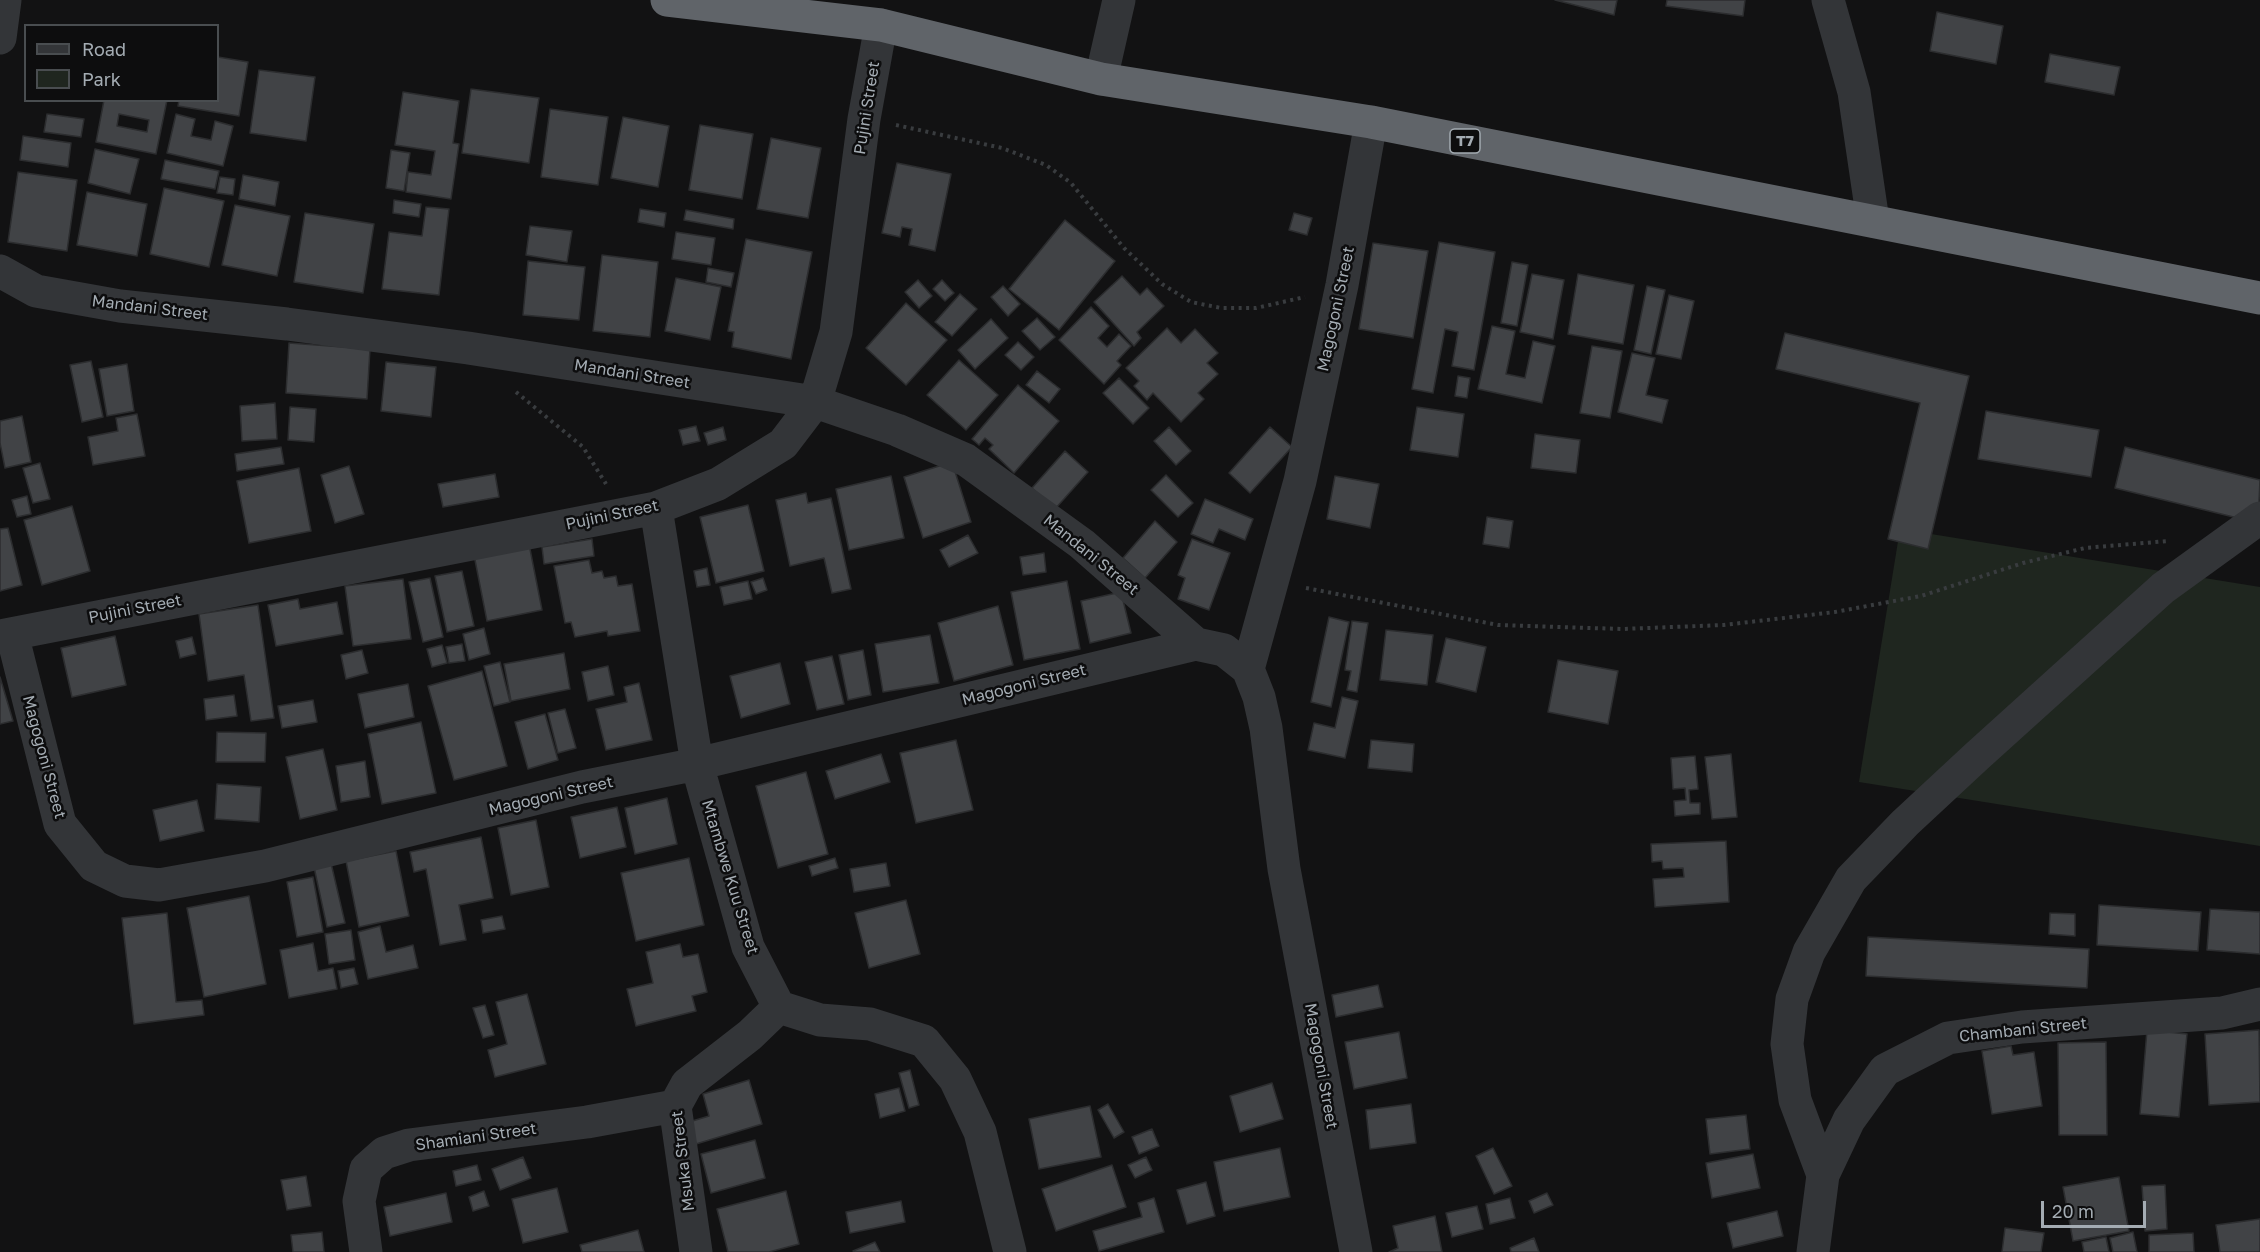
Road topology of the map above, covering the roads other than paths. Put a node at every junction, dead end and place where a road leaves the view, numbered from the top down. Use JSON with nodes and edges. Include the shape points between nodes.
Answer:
{"nodes":[{"id":1,"x":6,"y":0,"type":"edge"},
{"id":2,"x":667,"y":0,"type":"edge"},
{"id":3,"x":1119,"y":0,"type":"edge"},
{"id":4,"x":1828,"y":0,"type":"edge"},
{"id":5,"x":881,"y":25,"type":"junction"},
{"id":6,"x":0,"y":39,"type":"edge"},
{"id":7,"x":1101,"y":79,"type":"junction"},
{"id":8,"x":1371,"y":122,"type":"junction"},
{"id":9,"x":1873,"y":221,"type":"junction"},
{"id":10,"x":0,"y":271,"type":"edge"},
{"id":11,"x":2260,"y":298,"type":"edge"},
{"id":12,"x":815,"y":402,"type":"junction"},
{"id":13,"x":656,"y":507,"type":"junction"},
{"id":14,"x":2260,"y":518,"type":"edge"},
{"id":15,"x":6,"y":635,"type":"edge"},
{"id":16,"x":1196,"y":644,"type":"junction"},
{"id":17,"x":1248,"y":669,"type":"junction"},
{"id":18,"x":697,"y":764,"type":"junction"},
{"id":19,"x":2260,"y":1004,"type":"edge"},
{"id":20,"x":779,"y":1007,"type":"junction"},
{"id":21,"x":675,"y":1106,"type":"junction"},
{"id":22,"x":1823,"y":1175,"type":"junction"},
{"id":23,"x":366,"y":1252,"type":"edge"},
{"id":24,"x":696,"y":1252,"type":"edge"},
{"id":25,"x":1010,"y":1252,"type":"edge"},
{"id":26,"x":1356,"y":1252,"type":"edge"},
{"id":27,"x":1814,"y":1252,"type":"edge"}],
"edges":[{"from":1,"to":6,"type":"street"},
{"from":2,"to":5,"type":"highway","number":"T7"},
{"from":3,"to":7,"type":"street"},
{"from":4,"to":9,"type":"street","via":[[1854,92]]},
{"from":5,"to":7,"type":"highway","number":"T7"},
{"from":5,"to":12,"type":"street","name":"Pujini Street","via":[[864,119],[836,332]]},
{"from":7,"to":8,"type":"highway","number":"T7"},
{"from":8,"to":9,"type":"highway","number":"T7"},
{"from":8,"to":17,"type":"street","name":"Magogoni Street","via":[[1342,285],[1299,481]]},
{"from":9,"to":11,"type":"highway","number":"T7"},
{"from":10,"to":12,"type":"street","name":"Mandani Street","via":[[36,291],[120,306],[468,348]]},
{"from":12,"to":13,"type":"street","name":"Pujini Street","via":[[783,444],[718,484]]},
{"from":12,"to":16,"type":"street","name":"Mandani Street","via":[[897,430],[966,460],[1082,544]]},
{"from":13,"to":15,"type":"street","name":"Pujini Street"},
{"from":13,"to":18,"type":"street","name":"Mtambwe Kuu Street"},
{"from":14,"to":22,"type":"street","via":[[2163,588],[1905,823],[1851,879],[1809,952],[1792,999],[1789,1022],[1787,1044],[1795,1100]]},
{"from":15,"to":18,"type":"street","name":"Magogoni Street","via":[[60,824],[94,866],[125,881],[159,885],[265,866],[582,787]]},
{"from":16,"to":17,"type":"street","name":"Magogoni Street","via":[[1224,650]]},
{"from":16,"to":18,"type":"street","name":"Magogoni Street"},
{"from":17,"to":26,"type":"street","name":"Magogoni Street","via":[[1266,728],[1284,869]]},
{"from":18,"to":20,"type":"street","name":"Mtambwe Kuu Street","via":[[748,947]]},
{"from":19,"to":22,"type":"street","name":"Chambani Street","via":[[2222,1013],[2022,1027],[1948,1038],[1885,1070],[1849,1120]]},
{"from":20,"to":21,"type":"street","name":"Msuka Street","via":[[687,1084]]},
{"from":20,"to":25,"type":"street","via":[[820,1020],[870,1024],[924,1041],[955,1079],[980,1132]]},
{"from":21,"to":23,"type":"street","name":"Shamiani Street","via":[[587,1122],[410,1145],[384,1153],[366,1169],[359,1202]]},
{"from":21,"to":24,"type":"street","name":"Msuka Street"},
{"from":22,"to":27,"type":"street","name":"Chambani Street"}]}
